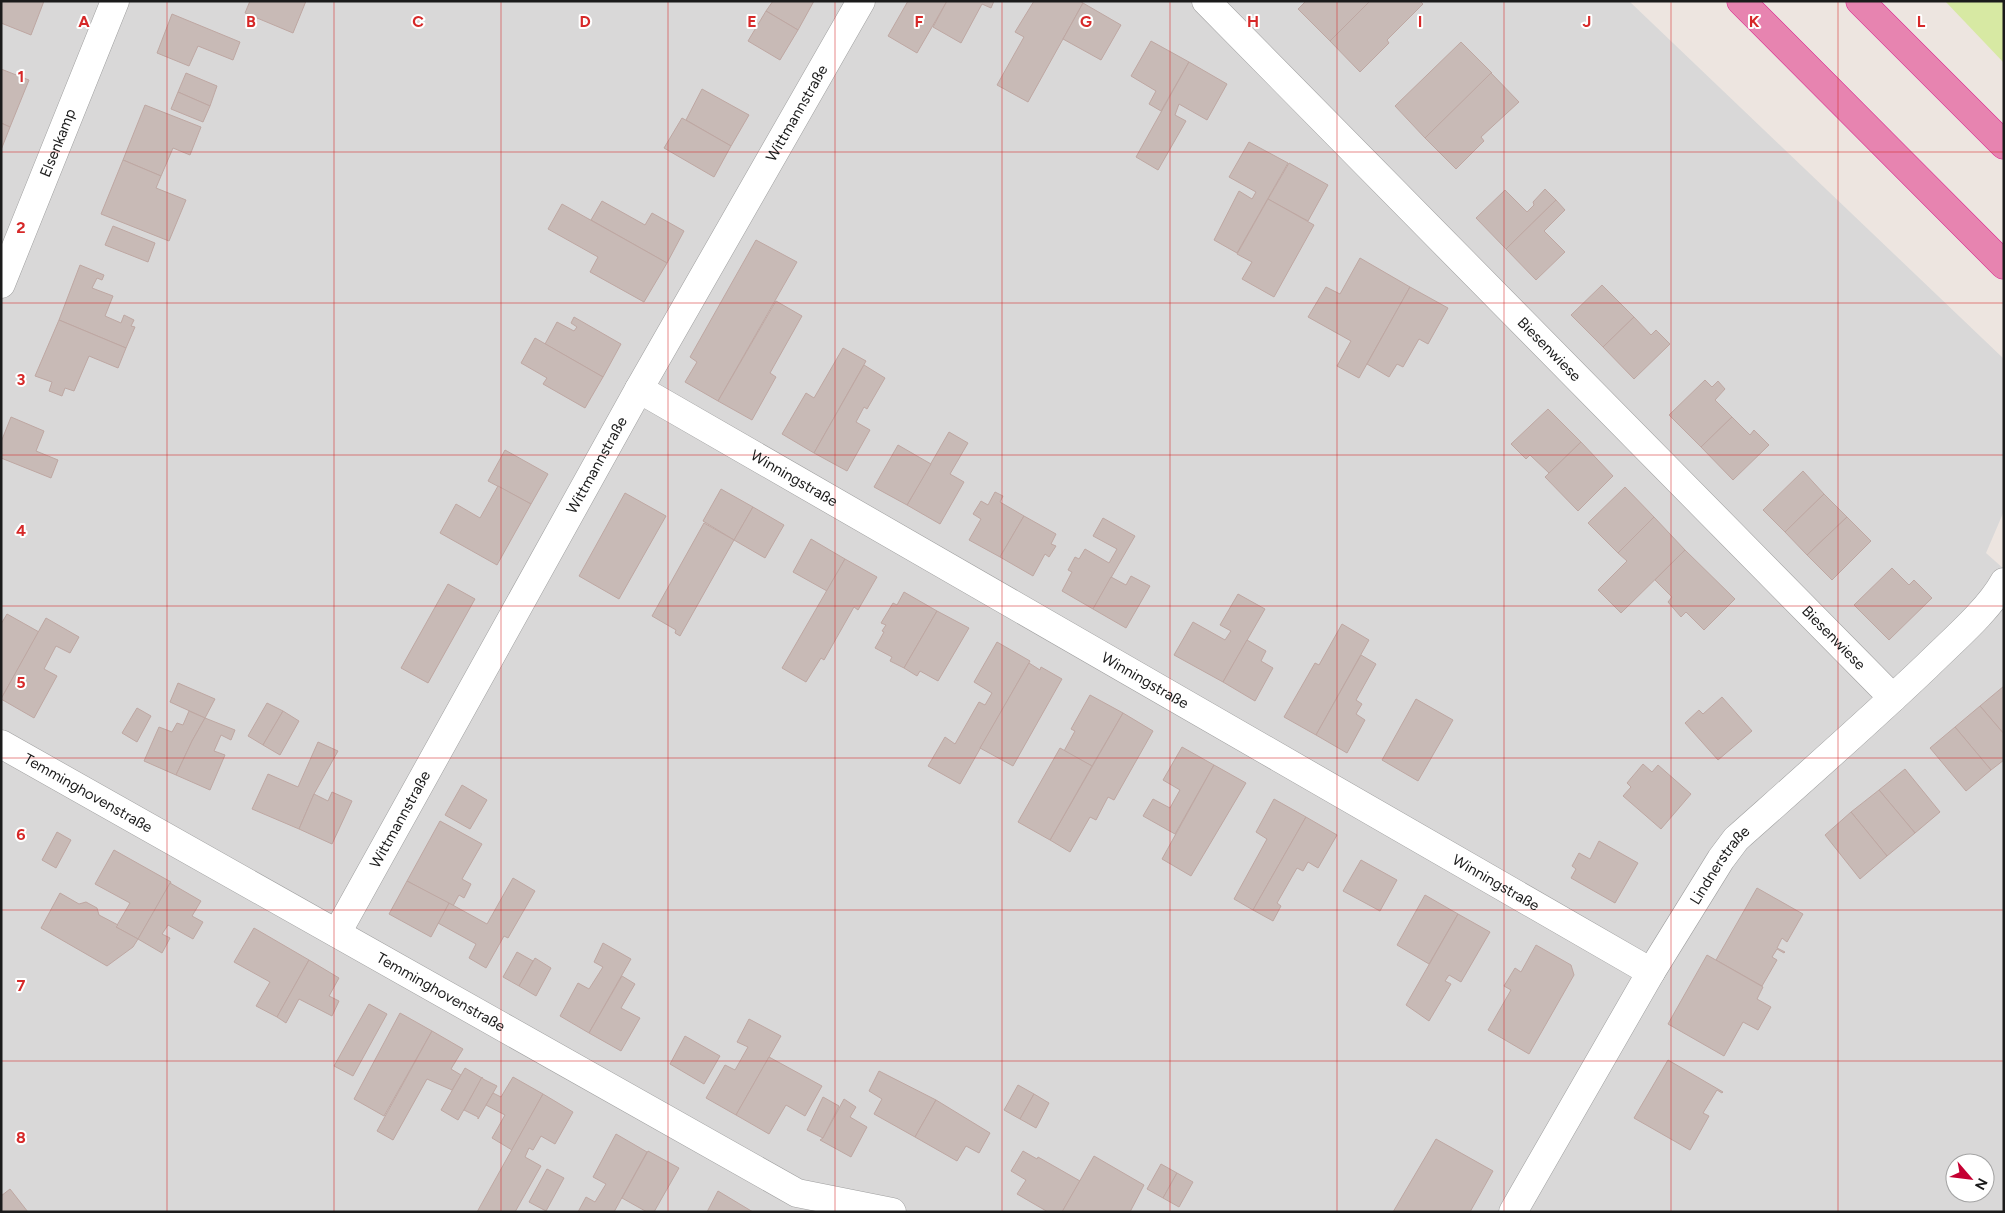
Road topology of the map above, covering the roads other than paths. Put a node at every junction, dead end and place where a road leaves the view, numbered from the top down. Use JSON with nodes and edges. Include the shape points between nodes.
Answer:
{"nodes":[{"id":1,"x":115,"y":1,"type":"edge"},
{"id":2,"x":861,"y":1,"type":"edge"},
{"id":3,"x":1206,"y":1,"type":"edge"},
{"id":4,"x":1741,"y":1,"type":"edge"},
{"id":5,"x":1860,"y":1,"type":"edge"},
{"id":6,"x":2004,"y":145,"type":"edge"},
{"id":7,"x":2004,"y":265,"type":"edge"},
{"id":8,"x":1,"y":284,"type":"edge"},
{"id":9,"x":640,"y":389,"type":"junction"},
{"id":10,"x":2004,"y":582,"type":"edge"},
{"id":11,"x":1893,"y":698,"type":"junction"},
{"id":12,"x":1,"y":744,"type":"edge"},
{"id":13,"x":337,"y":933,"type":"junction"},
{"id":14,"x":1651,"y":972,"type":"junction"},
{"id":15,"x":892,"y":1212,"type":"edge"},
{"id":16,"x":1513,"y":1212,"type":"edge"}],
"edges":[{"from":1,"to":8,"type":"street","name":"Elsenkamp"},
{"from":2,"to":9,"type":"street","name":"Wittmannstraße"},
{"from":3,"to":11,"type":"street","name":"Biesenwiese"},
{"from":4,"to":7,"type":"highway"},
{"from":5,"to":6,"type":"highway"},
{"from":9,"to":13,"type":"street","name":"Wittmannstraße"},
{"from":9,"to":14,"type":"street","name":"Winningstraße"},
{"from":10,"to":11,"type":"street","name":"Lindnerstraße","via":[[1998,593],[1958,636]]},
{"from":11,"to":14,"type":"street","name":"Lindnerstraße","via":[[1736,839],[1720,859]]},
{"from":12,"to":13,"type":"street","name":"Temminghovenstraße"},
{"from":13,"to":15,"type":"street","name":"Temminghovenstraße","via":[[797,1193]]},
{"from":14,"to":16,"type":"street","name":"Lindnerstraße"}]}
